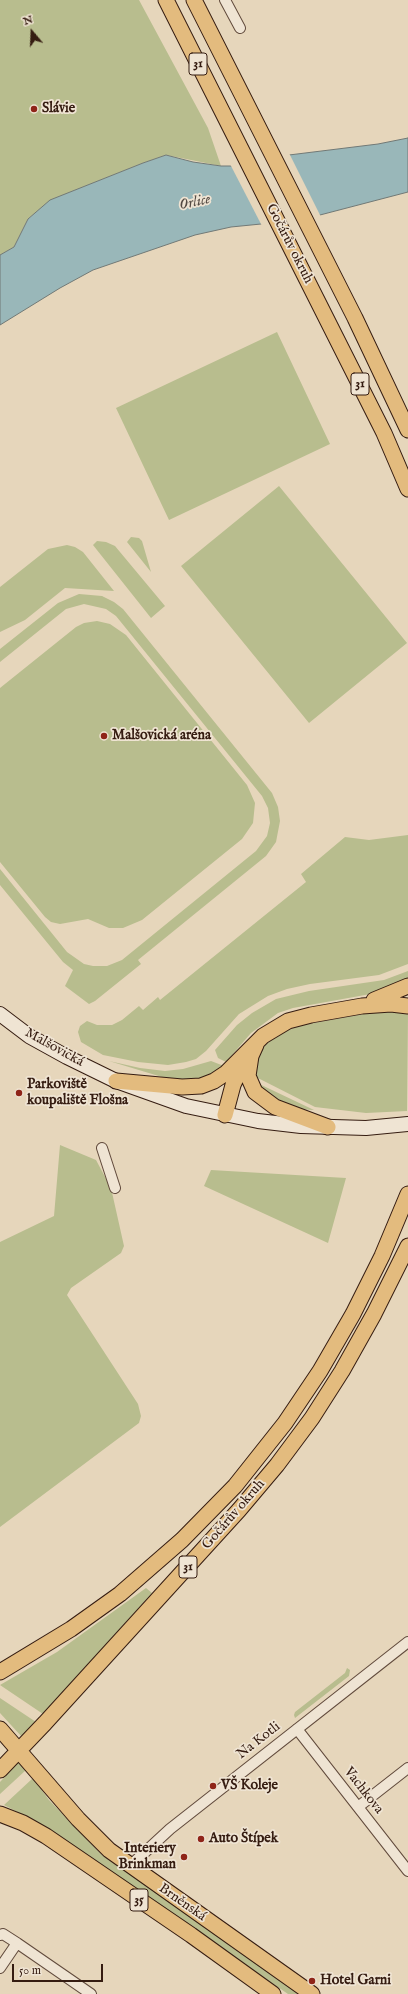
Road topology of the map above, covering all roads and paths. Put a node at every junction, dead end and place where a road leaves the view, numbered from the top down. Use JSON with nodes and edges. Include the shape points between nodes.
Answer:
{"nodes":[{"id":1,"x":166,"y":0,"type":"edge"},
{"id":2,"x":194,"y":0,"type":"edge"},
{"id":3,"x":225,"y":0,"type":"edge"},
{"id":4,"x":240,"y":28,"type":"dead end"},
{"id":5,"x":408,"y":430,"type":"edge"},
{"id":6,"x":408,"y":489,"type":"edge"},
{"id":7,"x":408,"y":986,"type":"edge"},
{"id":8,"x":408,"y":1006,"type":"edge"},
{"id":9,"x":343,"y":1009,"type":"junction"},
{"id":10,"x":0,"y":1014,"type":"edge"},
{"id":11,"x":263,"y":1036,"type":"junction"},
{"id":12,"x":116,"y":1081,"type":"junction"},
{"id":13,"x":225,"y":1115,"type":"junction"},
{"id":14,"x":408,"y":1124,"type":"edge"},
{"id":15,"x":328,"y":1128,"type":"junction"},
{"id":16,"x":102,"y":1148,"type":"dead end"},
{"id":17,"x":115,"y":1188,"type":"dead end"},
{"id":18,"x":408,"y":1194,"type":"edge"},
{"id":19,"x":406,"y":1253,"type":"edge"},
{"id":20,"x":408,"y":1642,"type":"edge"},
{"id":21,"x":0,"y":1672,"type":"edge"},
{"id":22,"x":0,"y":1729,"type":"edge"},
{"id":23,"x":296,"y":1729,"type":"junction"},
{"id":24,"x":19,"y":1751,"type":"junction"},
{"id":25,"x":408,"y":1768,"type":"edge"},
{"id":26,"x":0,"y":1770,"type":"edge"},
{"id":27,"x":358,"y":1807,"type":"junction"},
{"id":28,"x":0,"y":1814,"type":"edge"},
{"id":29,"x":130,"y":1866,"type":"junction"},
{"id":30,"x":408,"y":1871,"type":"edge"},
{"id":31,"x":0,"y":1935,"type":"edge"},
{"id":32,"x":17,"y":1943,"type":"junction"},
{"id":33,"x":0,"y":1968,"type":"edge"},
{"id":34,"x":91,"y":1994,"type":"edge"},
{"id":35,"x":273,"y":1994,"type":"edge"},
{"id":36,"x":312,"y":1994,"type":"edge"}],
"edges":[{"from":1,"to":6,"type":"main road","name":"Gočárův okruh","number":"31","via":[[384,433]]},
{"from":2,"to":5,"type":"main road","name":"Gočárův okruh","number":"31"},
{"from":3,"to":4,"type":"street"},
{"from":7,"to":9,"type":"main road"},
{"from":8,"to":9,"type":"main road","via":[[391,1004]]},
{"from":9,"to":11,"type":"main road","via":[[288,1021]]},
{"from":10,"to":12,"type":"street","name":"Malšovická","via":[[47,1047]]},
{"from":11,"to":12,"type":"main road","via":[[226,1073],[201,1086],[182,1087]]},
{"from":11,"to":13,"type":"main road","via":[[239,1071]]},
{"from":11,"to":15,"type":"main road","via":[[253,1050],[248,1070],[255,1092],[274,1107]]},
{"from":12,"to":13,"type":"street","name":"Malšovická","via":[[186,1106]]},
{"from":13,"to":15,"type":"street","name":"Malšovická","via":[[280,1124]]},
{"from":14,"to":15,"type":"street","name":"Malšovická"},
{"from":16,"to":17,"type":"street"},
{"from":18,"to":21,"type":"main road","name":"Gočárův okruh","number":"31","via":[[382,1256],[320,1371],[236,1486],[182,1540],[120,1594],[71,1629]]},
{"from":19,"to":24,"type":"main road","name":"Gočárův okruh","number":"31","via":[[342,1371],[312,1418],[277,1465],[240,1510]]},
{"from":20,"to":23,"type":"street","name":"Na Kotli"},
{"from":22,"to":24,"type":"main road","name":"Brněnská","number":"35"},
{"from":23,"to":27,"type":"street","name":"Vachkova"},
{"from":23,"to":29,"type":"street","name":"Na Kotli","via":[[170,1829]]},
{"from":24,"to":26,"type":"main road","name":"Gočárův okruh","number":"31"},
{"from":24,"to":29,"type":"main road","name":"Brněnská","number":"35","via":[[95,1837]]},
{"from":25,"to":27,"type":"street"},
{"from":27,"to":30,"type":"street","name":"Vachkova"},
{"from":28,"to":35,"type":"main road","name":"Brněnská","number":"35","via":[[46,1836]]},
{"from":29,"to":36,"type":"main road","name":"Brněnská","number":"35"},
{"from":31,"to":32,"type":"street","via":[[3,1934]]},
{"from":32,"to":33,"type":"street"},
{"from":32,"to":34,"type":"street"}]}
